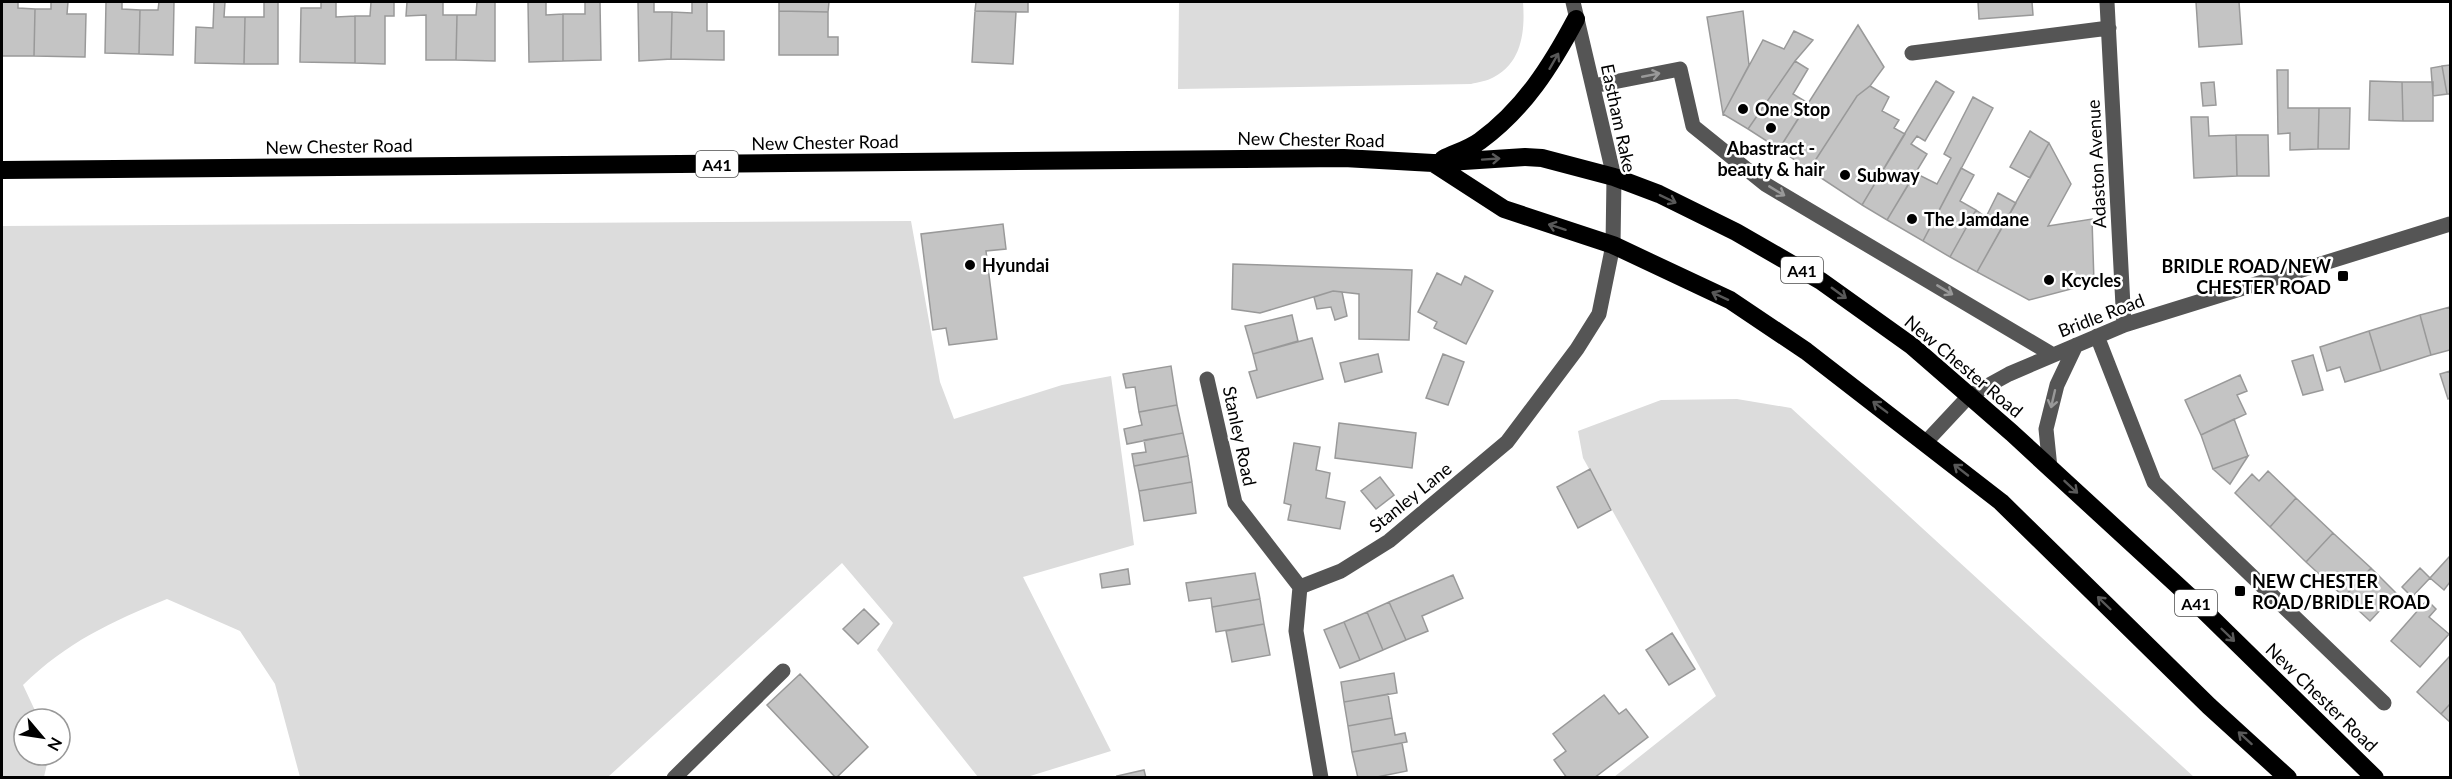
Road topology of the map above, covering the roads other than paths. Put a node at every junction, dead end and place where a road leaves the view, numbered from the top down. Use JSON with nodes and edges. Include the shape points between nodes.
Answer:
{"nodes":[{"id":1,"x":2107,"y":2,"type":"edge"},
{"id":2,"x":1575,"y":10,"type":"edge"},
{"id":3,"x":2109,"y":28,"type":"junction"},
{"id":4,"x":1912,"y":53,"type":"dead end"},
{"id":5,"x":1593,"y":86,"type":"junction"},
{"id":6,"x":1433,"y":163,"type":"junction"},
{"id":7,"x":2,"y":170,"type":"edge"},
{"id":8,"x":1614,"y":177,"type":"junction"},
{"id":9,"x":2451,"y":224,"type":"edge"},
{"id":10,"x":1613,"y":244,"type":"junction"},
{"id":11,"x":2124,"y":325,"type":"junction"},
{"id":12,"x":2097,"y":336,"type":"junction"},
{"id":13,"x":2076,"y":345,"type":"junction"},
{"id":14,"x":2053,"y":355,"type":"junction"},
{"id":15,"x":1208,"y":379,"type":"dead end"},
{"id":16,"x":1969,"y":396,"type":"junction"},
{"id":17,"x":1926,"y":442,"type":"junction"},
{"id":18,"x":2050,"y":468,"type":"junction"},
{"id":19,"x":1300,"y":586,"type":"junction"},
{"id":20,"x":783,"y":671,"type":"dead end"},
{"id":21,"x":2384,"y":703,"type":"dead end"},
{"id":22,"x":674,"y":777,"type":"edge"},
{"id":23,"x":1321,"y":777,"type":"edge"},
{"id":24,"x":2288,"y":777,"type":"edge"},
{"id":25,"x":2375,"y":777,"type":"edge"}],
"edges":[{"from":1,"to":3,"type":"street","name":"Adaston Avenue"},
{"from":2,"to":5,"type":"street","name":"Eastham Rake"},
{"from":6,"to":2,"type":"highway","number":"A41","one_way":true,"via":[[1479,142],[1526,99],[1551,66]]},
{"from":3,"to":4,"type":"street"},
{"from":3,"to":11,"type":"street","name":"Adaston Avenue"},
{"from":5,"to":8,"type":"street","name":"Eastham Rake"},
{"from":5,"to":14,"type":"street","one_way":true,"via":[[1680,69],[1693,126],[1765,184]]},
{"from":6,"to":7,"type":"highway","name":"New Chester Road","number":"A41","via":[[1333,158]]},
{"from":6,"to":8,"type":"highway","name":"New Chester Road","number":"A41","one_way":true,"via":[[1542,158]]},
{"from":10,"to":6,"type":"highway","one_way":true,"via":[[1504,210]]},
{"from":8,"to":10,"type":"street","name":"Eastham Rake"},
{"from":8,"to":16,"type":"highway","name":"New Chester Road","number":"A41","one_way":true,"via":[[1736,232],[1821,281],[1912,346]]},
{"from":9,"to":11,"type":"street","name":"Bridle Road"},
{"from":17,"to":10,"type":"highway","one_way":true,"via":[[1747,310]]},
{"from":10,"to":19,"type":"street","name":"Stanley Lane","via":[[1599,314],[1507,442],[1389,541],[1341,571]]},
{"from":11,"to":12,"type":"street","name":"Bridle Road"},
{"from":12,"to":13,"type":"street","name":"Bridle Road"},
{"from":12,"to":21,"type":"street","via":[[2154,482]]},
{"from":13,"to":14,"type":"street","name":"Bridle Road"},
{"from":13,"to":18,"type":"street","one_way":true,"via":[[2056,385],[2046,429]]},
{"from":14,"to":16,"type":"street","name":"Bridle Road"},
{"from":15,"to":19,"type":"street","name":"Stanley Road","via":[[1235,503]]},
{"from":16,"to":17,"type":"street","name":"Bridle Road"},
{"from":16,"to":18,"type":"highway","name":"New Chester Road","number":"A41"},
{"from":24,"to":17,"type":"highway","one_way":true,"via":[[2209,706],[2001,502]]},
{"from":18,"to":25,"type":"highway","name":"New Chester Road","number":"A41","one_way":true,"via":[[2188,595]]},
{"from":19,"to":23,"type":"street","via":[[1296,631]]},
{"from":20,"to":22,"type":"street"}]}
